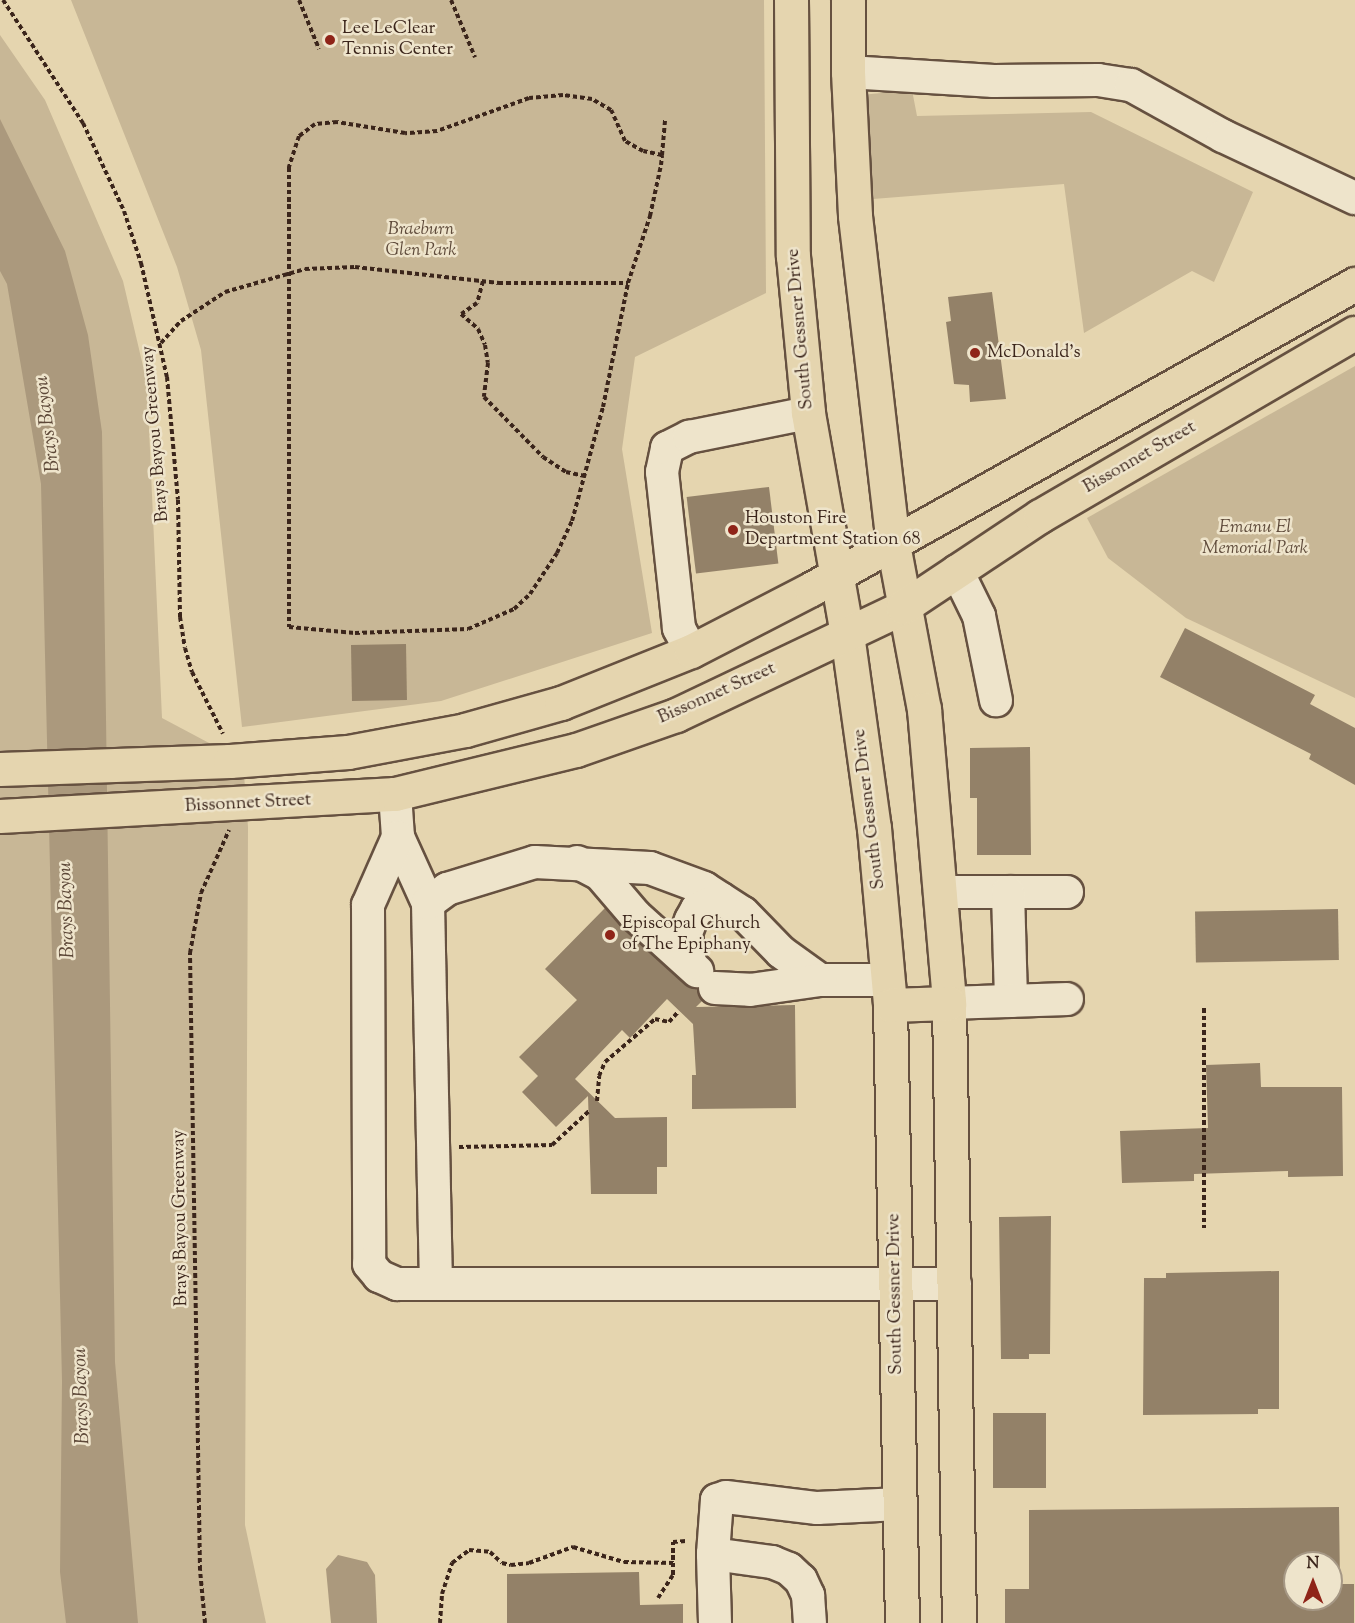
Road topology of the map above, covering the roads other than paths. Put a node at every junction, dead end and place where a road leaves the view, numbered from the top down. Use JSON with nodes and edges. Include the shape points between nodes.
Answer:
{"nodes":[{"id":1,"x":791,"y":0,"type":"edge"},
{"id":2,"x":848,"y":0,"type":"edge"},
{"id":3,"x":848,"y":72,"type":"junction"},
{"id":4,"x":1355,"y":198,"type":"edge"},
{"id":5,"x":1355,"y":284,"type":"edge"},
{"id":6,"x":1355,"y":333,"type":"edge"},
{"id":7,"x":1253,"y":344,"type":"junction"},
{"id":8,"x":1273,"y":381,"type":"junction"},
{"id":9,"x":808,"y":413,"type":"junction"},
{"id":10,"x":893,"y":544,"type":"junction"},
{"id":11,"x":957,"y":571,"type":"junction"},
{"id":12,"x":836,"y":576,"type":"junction"},
{"id":13,"x":903,"y":607,"type":"junction"},
{"id":14,"x":847,"y":634,"type":"junction"},
{"id":15,"x":691,"y":651,"type":"junction"},
{"id":16,"x":996,"y":700,"type":"dead end"},
{"id":17,"x":465,"y":730,"type":"junction"},
{"id":18,"x":0,"y":769,"type":"edge"},
{"id":19,"x":480,"y":776,"type":"junction"},
{"id":20,"x":395,"y":794,"type":"junction"},
{"id":21,"x":0,"y":816,"type":"edge"},
{"id":22,"x":398,"y":837,"type":"junction"},
{"id":23,"x":577,"y":862,"type":"junction"},
{"id":24,"x":940,"y":892,"type":"junction"},
{"id":25,"x":1008,"y":892,"type":"junction"},
{"id":26,"x":1067,"y":892,"type":"dead end"},
{"id":27,"x":721,"y":899,"type":"junction"},
{"id":28,"x":428,"y":903,"type":"junction"},
{"id":29,"x":701,"y":974,"type":"junction"},
{"id":30,"x":820,"y":980,"type":"junction"},
{"id":31,"x":889,"y":992,"type":"junction"},
{"id":32,"x":1067,"y":999,"type":"dead end"},
{"id":33,"x":1011,"y":1001,"type":"junction"},
{"id":34,"x":949,"y":1003,"type":"junction"},
{"id":35,"x":896,"y":1283,"type":"junction"},
{"id":36,"x":436,"y":1284,"type":"junction"},
{"id":37,"x":956,"y":1284,"type":"junction"},
{"id":38,"x":900,"y":1504,"type":"junction"},
{"id":39,"x":712,"y":1554,"type":"junction"},
{"id":40,"x":715,"y":1623,"type":"edge"},
{"id":41,"x":810,"y":1623,"type":"edge"},
{"id":42,"x":902,"y":1623,"type":"edge"},
{"id":43,"x":958,"y":1623,"type":"edge"}],
"edges":[{"from":1,"to":9,"type":"main road","name":"South Gessner Drive","via":[[793,256]]},
{"from":2,"to":3,"type":"main road"},
{"from":3,"to":4,"type":"lane","via":[[994,81],[1098,80],[1131,85],[1223,136]]},
{"from":3,"to":10,"type":"main road","via":[[855,216]]},
{"from":5,"to":7,"type":"main road"},
{"from":6,"to":8,"type":"main road","name":"Bissonnet Street"},
{"from":7,"to":8,"type":"main road"},
{"from":7,"to":10,"type":"main road"},
{"from":8,"to":11,"type":"main road","name":"Bissonnet Street","via":[[1040,516]]},
{"from":9,"to":12,"type":"main road","name":"South Gessner Drive"},
{"from":9,"to":15,"type":"lane","via":[[688,437],[667,448],[662,472],[679,628]]},
{"from":10,"to":12,"type":"main road"},
{"from":10,"to":13,"type":"main road"},
{"from":11,"to":13,"type":"main road","name":"Bissonnet Street"},
{"from":11,"to":16,"type":"lane","via":[[979,616]]},
{"from":12,"to":14,"type":"main road","name":"South Gessner Drive"},
{"from":12,"to":15,"type":"main road"},
{"from":13,"to":14,"type":"main road","name":"Bissonnet Street"},
{"from":13,"to":24,"type":"main road","via":[[924,708]]},
{"from":14,"to":19,"type":"main road","name":"Bissonnet Street","via":[[676,715],[576,750]]},
{"from":14,"to":31,"type":"main road","name":"South Gessner Drive","via":[[874,828]]},
{"from":15,"to":17,"type":"main road","via":[[561,703]]},
{"from":17,"to":18,"type":"main road","via":[[348,753],[220,750]]},
{"from":17,"to":19,"type":"main road"},
{"from":19,"to":20,"type":"main road","name":"Bissonnet Street"},
{"from":20,"to":21,"type":"main road","name":"Bissonnet Street","via":[[223,813]]},
{"from":20,"to":22,"type":"lane"},
{"from":22,"to":28,"type":"lane"},
{"from":22,"to":36,"type":"lane","via":[[368,905],[369,1264],[380,1276],[397,1284]]},
{"from":23,"to":27,"type":"lane","via":[[650,868],[704,888]]},
{"from":23,"to":28,"type":"lane","via":[[535,862],[447,889]]},
{"from":23,"to":29,"type":"lane","via":[[600,874],[635,915]]},
{"from":24,"to":25,"type":"lane"},
{"from":24,"to":34,"type":"main road"},
{"from":25,"to":26,"type":"lane"},
{"from":25,"to":33,"type":"lane"},
{"from":27,"to":29,"type":"lane","via":[[697,909],[686,933]]},
{"from":27,"to":30,"type":"lane","via":[[743,913],[797,965]]},
{"from":28,"to":36,"type":"lane"},
{"from":29,"to":30,"type":"lane","via":[[750,990]]},
{"from":30,"to":31,"type":"lane"},
{"from":31,"to":34,"type":"main road"},
{"from":31,"to":35,"type":"main road","name":"South Gessner Drive"},
{"from":32,"to":33,"type":"lane"},
{"from":33,"to":34,"type":"lane"},
{"from":34,"to":37,"type":"main road"},
{"from":35,"to":36,"type":"lane"},
{"from":35,"to":37,"type":"lane"},
{"from":35,"to":38,"type":"main road","name":"South Gessner Drive"},
{"from":37,"to":43,"type":"main road"},
{"from":38,"to":39,"type":"lane","via":[[817,1508],[721,1498],[714,1506]]},
{"from":38,"to":42,"type":"main road","name":"South Gessner Drive"},
{"from":39,"to":40,"type":"lane"},
{"from":39,"to":41,"type":"lane","via":[[772,1562],[789,1569],[801,1580],[808,1595]]}]}
